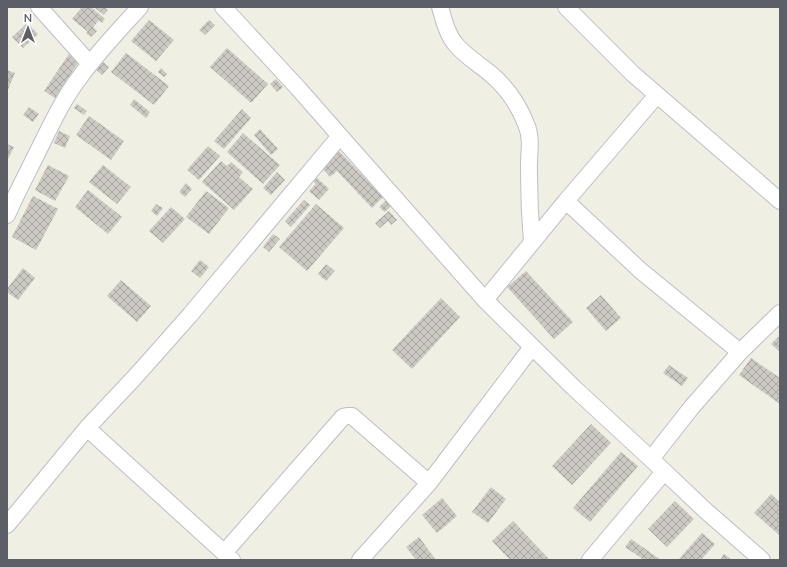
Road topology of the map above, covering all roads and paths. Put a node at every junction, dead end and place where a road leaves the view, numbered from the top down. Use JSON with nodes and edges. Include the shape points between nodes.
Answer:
{"nodes":[{"id":1,"x":39,"y":7,"type":"edge"},
{"id":2,"x":140,"y":7,"type":"edge"},
{"id":3,"x":223,"y":7,"type":"edge"},
{"id":4,"x":440,"y":7,"type":"edge"},
{"id":5,"x":566,"y":7,"type":"edge"},
{"id":6,"x":90,"y":64,"type":"junction"},
{"id":7,"x":657,"y":95,"type":"junction"},
{"id":8,"x":340,"y":136,"type":"junction"},
{"id":9,"x":566,"y":201,"type":"junction"},
{"id":10,"x":780,"y":201,"type":"edge"},
{"id":11,"x":7,"y":215,"type":"edge"},
{"id":12,"x":532,"y":242,"type":"junction"},
{"id":13,"x":485,"y":300,"type":"junction"},
{"id":14,"x":780,"y":314,"type":"edge"},
{"id":15,"x":532,"y":347,"type":"junction"},
{"id":16,"x":740,"y":352,"type":"junction"},
{"id":17,"x":87,"y":428,"type":"junction"},
{"id":18,"x":651,"y":459,"type":"junction"},
{"id":19,"x":664,"y":472,"type":"junction"},
{"id":20,"x":429,"y":483,"type":"junction"},
{"id":21,"x":7,"y":525,"type":"edge"},
{"id":22,"x":228,"y":556,"type":"edge"},
{"id":23,"x":360,"y":560,"type":"edge"},
{"id":24,"x":590,"y":560,"type":"edge"},
{"id":25,"x":762,"y":560,"type":"edge"}],
"edges":[{"from":1,"to":6,"type":"street"},
{"from":2,"to":6,"type":"street"},
{"from":3,"to":8,"type":"street"},
{"from":4,"to":12,"type":"street","via":[[448,32],[456,45],[503,86],[527,125],[530,137],[528,171]]},
{"from":5,"to":7,"type":"street"},
{"from":6,"to":11,"type":"street","via":[[68,95]]},
{"from":7,"to":9,"type":"street"},
{"from":7,"to":10,"type":"street"},
{"from":8,"to":13,"type":"street"},
{"from":8,"to":17,"type":"street","via":[[190,315]]},
{"from":9,"to":12,"type":"street"},
{"from":9,"to":16,"type":"street","via":[[641,271]]},
{"from":12,"to":13,"type":"street"},
{"from":13,"to":15,"type":"street"},
{"from":14,"to":16,"type":"street"},
{"from":15,"to":18,"type":"street"},
{"from":15,"to":20,"type":"street"},
{"from":16,"to":18,"type":"street"},
{"from":17,"to":21,"type":"street"},
{"from":17,"to":22,"type":"street"},
{"from":18,"to":19,"type":"street"},
{"from":19,"to":24,"type":"street"},
{"from":19,"to":25,"type":"street"},
{"from":20,"to":22,"type":"street","via":[[352,416],[343,417]]},
{"from":20,"to":23,"type":"street"}]}
